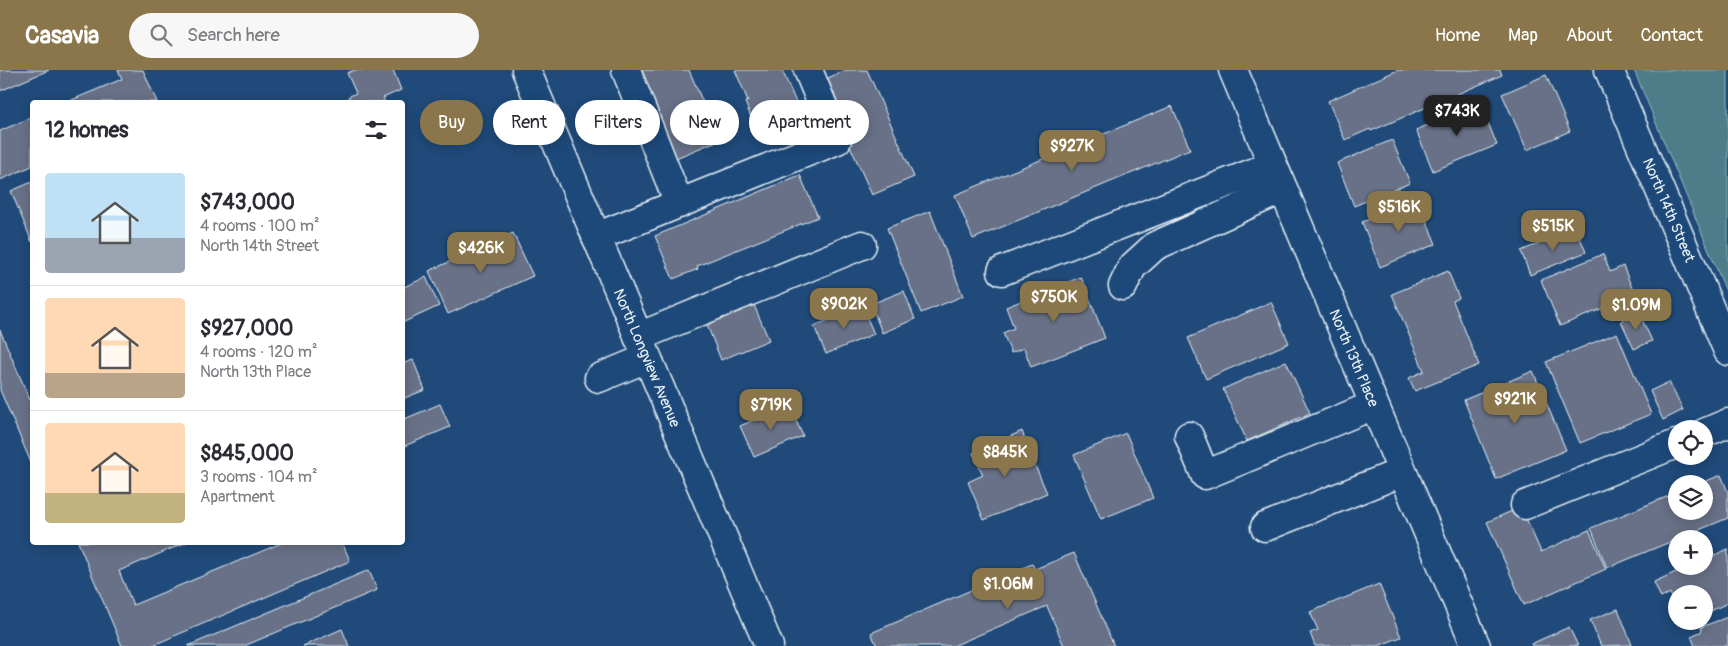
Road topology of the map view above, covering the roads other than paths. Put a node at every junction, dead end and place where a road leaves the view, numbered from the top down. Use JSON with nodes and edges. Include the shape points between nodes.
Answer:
{"nodes":[{"id":1,"x":526,"y":70,"type":"edge"},
{"id":2,"x":626,"y":70,"type":"edge"},
{"id":3,"x":808,"y":70,"type":"edge"},
{"id":4,"x":1233,"y":70,"type":"edge"},
{"id":5,"x":1609,"y":70,"type":"edge"},
{"id":6,"x":1278,"y":177,"type":"junction"},
{"id":7,"x":679,"y":204,"type":"junction"},
{"id":8,"x":596,"y":237,"type":"junction"},
{"id":9,"x":862,"y":245,"type":"dead end"},
{"id":10,"x":1002,"y":270,"type":"dead end"},
{"id":11,"x":1123,"y":286,"type":"dead end"},
{"id":12,"x":643,"y":348,"type":"junction"},
{"id":13,"x":1728,"y":351,"type":"edge"},
{"id":14,"x":599,"y":378,"type":"dead end"},
{"id":15,"x":1374,"y":405,"type":"junction"},
{"id":16,"x":1728,"y":423,"type":"edge"},
{"id":17,"x":1713,"y":429,"type":"edge"},
{"id":18,"x":1189,"y":436,"type":"dead end"},
{"id":19,"x":1668,"y":447,"type":"edge"},
{"id":20,"x":1402,"y":472,"type":"junction"},
{"id":21,"x":1526,"y":505,"type":"dead end"},
{"id":22,"x":1265,"y":526,"type":"dead end"},
{"id":23,"x":768,"y":646,"type":"edge"},
{"id":24,"x":1475,"y":646,"type":"edge"}],
"edges":[{"from":1,"to":8,"type":"street","name":"North Longview Avenue"},
{"from":2,"to":7,"type":"street"},
{"from":3,"to":7,"type":"street","via":[[837,140]]},
{"from":4,"to":6,"type":"street","name":"North 13th Place"},
{"from":5,"to":13,"type":"street","name":"North 14th Street"},
{"from":6,"to":10,"type":"street"},
{"from":6,"to":11,"type":"street","via":[[1155,246],[1132,266]]},
{"from":6,"to":15,"type":"street","name":"North 13th Place"},
{"from":7,"to":8,"type":"street"},
{"from":8,"to":12,"type":"street","name":"North Longview Avenue"},
{"from":9,"to":12,"type":"street"},
{"from":12,"to":14,"type":"street"},
{"from":12,"to":23,"type":"street","name":"North Longview Avenue"},
{"from":15,"to":18,"type":"street","via":[[1204,475]]},
{"from":15,"to":20,"type":"street","name":"North 13th Place"},
{"from":16,"to":17,"type":"street"},
{"from":19,"to":21,"type":"street"},
{"from":20,"to":22,"type":"street"},
{"from":20,"to":24,"type":"street","name":"North 13th Place"}]}
